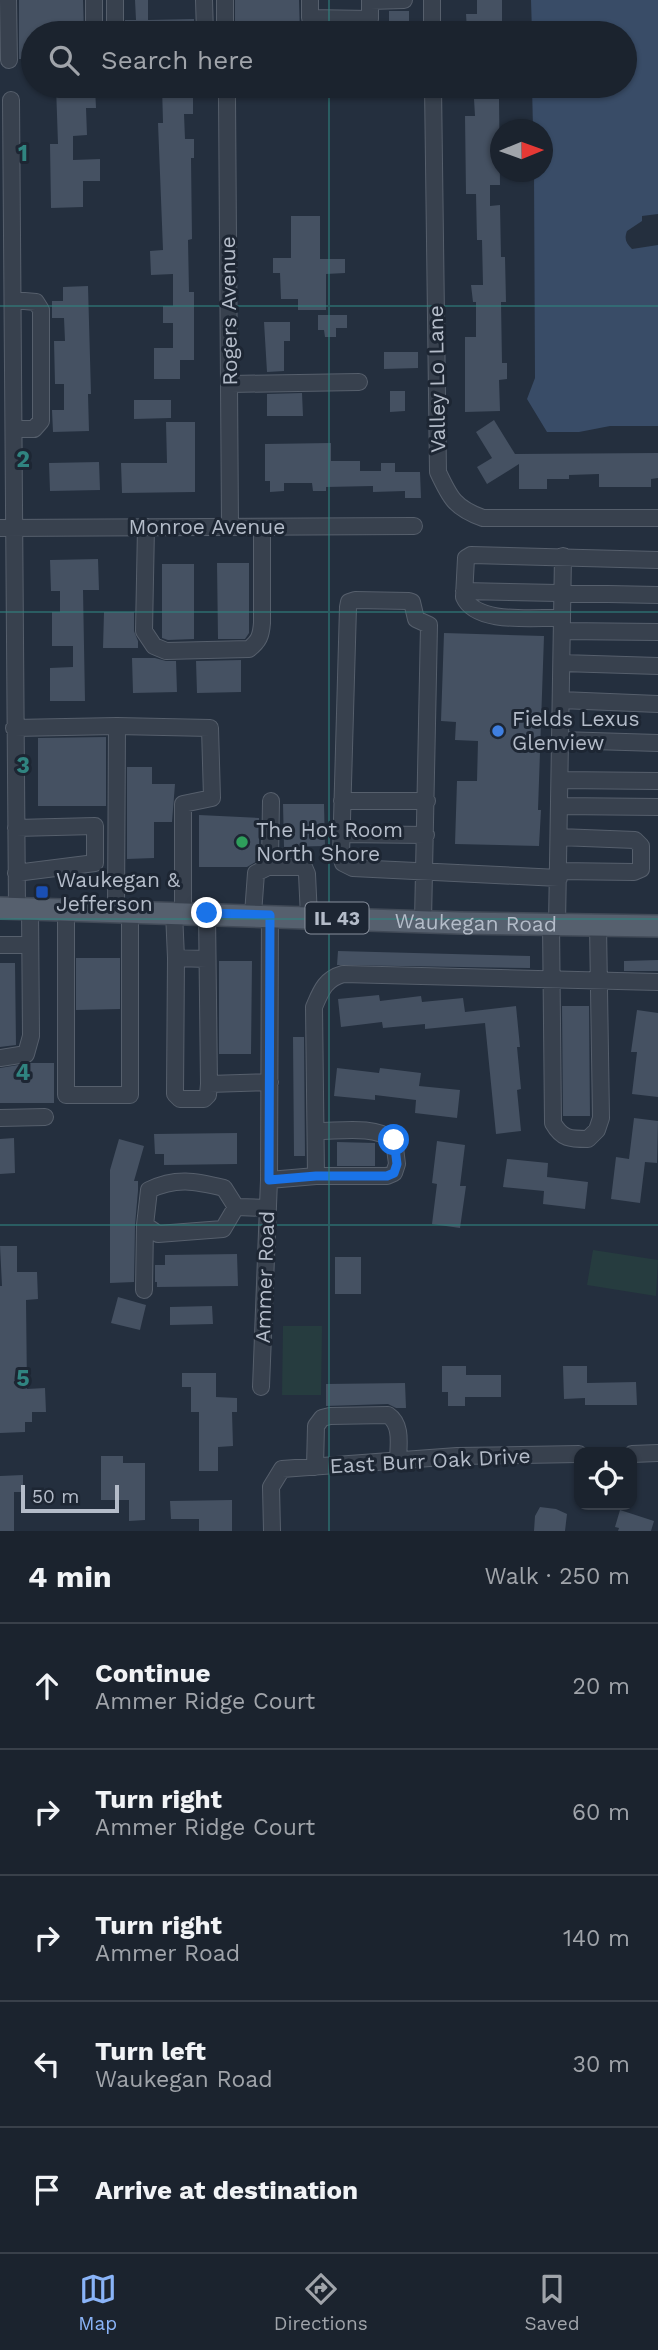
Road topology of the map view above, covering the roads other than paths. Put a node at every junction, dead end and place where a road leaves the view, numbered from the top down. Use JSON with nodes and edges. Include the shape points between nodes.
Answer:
{"nodes":[{"id":1,"x":8,"y":0,"type":"edge"},
{"id":2,"x":94,"y":0,"type":"edge"},
{"id":3,"x":115,"y":0,"type":"edge"},
{"id":4,"x":204,"y":0,"type":"edge"},
{"id":5,"x":225,"y":0,"type":"edge"},
{"id":6,"x":310,"y":0,"type":"edge"},
{"id":7,"x":404,"y":0,"type":"edge"},
{"id":8,"x":432,"y":0,"type":"edge"},
{"id":9,"x":370,"y":1,"type":"edge"},
{"id":10,"x":94,"y":21,"type":"edge"},
{"id":11,"x":116,"y":21,"type":"edge"},
{"id":12,"x":205,"y":21,"type":"edge"},
{"id":13,"x":225,"y":21,"type":"edge"},
{"id":14,"x":432,"y":21,"type":"edge"},
{"id":15,"x":9,"y":60,"type":"dead end"},
{"id":16,"x":227,"y":98,"type":"edge"},
{"id":17,"x":433,"y":98,"type":"edge"},
{"id":18,"x":11,"y":100,"type":"dead end"},
{"id":19,"x":6,"y":253,"type":"edge"},
{"id":20,"x":13,"y":300,"type":"junction"},
{"id":21,"x":7,"y":363,"type":"edge"},
{"id":22,"x":359,"y":382,"type":"dead end"},
{"id":23,"x":230,"y":384,"type":"junction"},
{"id":24,"x":14,"y":429,"type":"junction"},
{"id":25,"x":658,"y":518,"type":"edge"},
{"id":26,"x":414,"y":526,"type":"dead end"},
{"id":27,"x":146,"y":527,"type":"junction"},
{"id":28,"x":230,"y":527,"type":"junction"},
{"id":29,"x":262,"y":527,"type":"junction"},
{"id":30,"x":7,"y":528,"type":"edge"},
{"id":31,"x":563,"y":556,"type":"junction"},
{"id":32,"x":658,"y":560,"type":"edge"},
{"id":33,"x":464,"y":591,"type":"junction"},
{"id":34,"x":562,"y":593,"type":"junction"},
{"id":35,"x":658,"y":595,"type":"edge"},
{"id":36,"x":562,"y":624,"type":"junction"},
{"id":37,"x":658,"y":632,"type":"edge"},
{"id":38,"x":562,"y":663,"type":"junction"},
{"id":39,"x":658,"y":666,"type":"edge"},
{"id":40,"x":561,"y":701,"type":"junction"},
{"id":41,"x":658,"y":704,"type":"edge"},
{"id":42,"x":10,"y":723,"type":"edge"},
{"id":43,"x":117,"y":726,"type":"junction"},
{"id":44,"x":561,"y":740,"type":"junction"},
{"id":45,"x":658,"y":743,"type":"edge"},
{"id":46,"x":7,"y":749,"type":"edge"},
{"id":47,"x":560,"y":780,"type":"junction"},
{"id":48,"x":658,"y":781,"type":"edge"},
{"id":49,"x":427,"y":800,"type":"junction"},
{"id":50,"x":271,"y":801,"type":"dead end"},
{"id":51,"x":342,"y":801,"type":"junction"},
{"id":52,"x":560,"y":806,"type":"junction"},
{"id":53,"x":658,"y":807,"type":"edge"},
{"id":54,"x":16,"y":828,"type":"junction"},
{"id":55,"x":341,"y":834,"type":"junction"},
{"id":56,"x":426,"y":835,"type":"junction"},
{"id":57,"x":559,"y":837,"type":"junction"},
{"id":58,"x":268,"y":867,"type":"junction"},
{"id":59,"x":425,"y":872,"type":"junction"},
{"id":60,"x":16,"y":873,"type":"junction"},
{"id":61,"x":559,"y":874,"type":"junction"},
{"id":62,"x":16,"y":908,"type":"edge"},
{"id":63,"x":66,"y":910,"type":"junction"},
{"id":64,"x":123,"y":911,"type":"junction"},
{"id":65,"x":178,"y":913,"type":"junction"},
{"id":66,"x":207,"y":913,"type":"junction"},
{"id":67,"x":261,"y":915,"type":"junction"},
{"id":68,"x":309,"y":917,"type":"junction"},
{"id":69,"x":423,"y":921,"type":"junction"},
{"id":70,"x":554,"y":924,"type":"junction"},
{"id":71,"x":598,"y":925,"type":"junction"},
{"id":72,"x":658,"y":926,"type":"edge"},
{"id":73,"x":0,"y":945,"type":"edge"},
{"id":74,"x":30,"y":945,"type":"junction"},
{"id":75,"x":176,"y":958,"type":"junction"},
{"id":76,"x":207,"y":959,"type":"junction"},
{"id":77,"x":551,"y":980,"type":"junction"},
{"id":78,"x":599,"y":982,"type":"junction"},
{"id":79,"x":658,"y":982,"type":"edge"},
{"id":80,"x":0,"y":1058,"type":"edge"},
{"id":81,"x":270,"y":1082,"type":"junction"},
{"id":82,"x":209,"y":1084,"type":"junction"},
{"id":83,"x":45,"y":1117,"type":"dead end"},
{"id":84,"x":0,"y":1118,"type":"edge"},
{"id":85,"x":316,"y":1130,"type":"junction"},
{"id":86,"x":316,"y":1176,"type":"junction"},
{"id":87,"x":269,"y":1180,"type":"junction"},
{"id":88,"x":236,"y":1207,"type":"junction"},
{"id":89,"x":268,"y":1208,"type":"junction"},
{"id":90,"x":145,"y":1225,"type":"junction"},
{"id":91,"x":144,"y":1290,"type":"dead end"},
{"id":92,"x":261,"y":1387,"type":"dead end"},
{"id":93,"x":658,"y":1453,"type":"edge"},
{"id":94,"x":574,"y":1454,"type":"edge"},
{"id":95,"x":637,"y":1454,"type":"edge"},
{"id":96,"x":398,"y":1462,"type":"junction"},
{"id":97,"x":315,"y":1467,"type":"junction"},
{"id":98,"x":272,"y":1531,"type":"edge"}],
"edges":[{"from":1,"to":15,"type":"street"},
{"from":2,"to":10,"type":"street"},
{"from":3,"to":11,"type":"street"},
{"from":4,"to":12,"type":"street"},
{"from":5,"to":13,"type":"street"},
{"from":6,"to":9,"type":"street","via":[[310,18],[370,19]]},
{"from":7,"to":9,"type":"street"},
{"from":8,"to":14,"type":"street"},
{"from":16,"to":23,"type":"street","name":"Rogers Avenue"},
{"from":17,"to":25,"type":"street","name":"Valley Lo Lane","via":[[438,472],[450,498],[465,512],[483,518]]},
{"from":18,"to":19,"type":"street"},
{"from":19,"to":20,"type":"street"},
{"from":20,"to":21,"type":"street"},
{"from":20,"to":24,"type":"street","via":[[36,302],[41,310],[41,421],[34,429]]},
{"from":21,"to":24,"type":"street"},
{"from":22,"to":23,"type":"street"},
{"from":23,"to":28,"type":"street","name":"Rogers Avenue"},
{"from":24,"to":30,"type":"street"},
{"from":26,"to":29,"type":"street","name":"Monroe Avenue"},
{"from":27,"to":28,"type":"street","name":"Monroe Avenue"},
{"from":27,"to":29,"type":"street","via":[[144,631],[154,646],[166,651],[249,649],[257,642],[262,623]]},
{"from":27,"to":30,"type":"street","name":"Monroe Avenue"},
{"from":28,"to":29,"type":"street","name":"Monroe Avenue"},
{"from":30,"to":42,"type":"street"},
{"from":31,"to":32,"type":"street"},
{"from":31,"to":33,"type":"street","via":[[471,555],[465,562]]},
{"from":31,"to":34,"type":"street"},
{"from":33,"to":34,"type":"street"},
{"from":33,"to":36,"type":"street","via":[[466,602],[482,614]]},
{"from":34,"to":35,"type":"street"},
{"from":34,"to":36,"type":"street"},
{"from":36,"to":37,"type":"street"},
{"from":36,"to":38,"type":"street"},
{"from":38,"to":39,"type":"street"},
{"from":38,"to":40,"type":"street"},
{"from":40,"to":41,"type":"street"},
{"from":40,"to":44,"type":"street"},
{"from":42,"to":43,"type":"street"},
{"from":42,"to":46,"type":"street"},
{"from":43,"to":64,"type":"street"},
{"from":43,"to":65,"type":"street","via":[[210,728],[212,798],[183,804]]},
{"from":44,"to":45,"type":"street"},
{"from":44,"to":47,"type":"street"},
{"from":46,"to":54,"type":"street"},
{"from":47,"to":48,"type":"street"},
{"from":47,"to":52,"type":"street"},
{"from":49,"to":51,"type":"street"},
{"from":49,"to":51,"type":"street","via":[[429,626],[416,619],[412,602],[363,598],[349,602],[348,607]]},
{"from":49,"to":56,"type":"street"},
{"from":50,"to":58,"type":"street"},
{"from":51,"to":55,"type":"street"},
{"from":52,"to":53,"type":"street"},
{"from":52,"to":57,"type":"street"},
{"from":54,"to":60,"type":"street"},
{"from":54,"to":60,"type":"street","via":[[95,826],[95,863]]},
{"from":55,"to":56,"type":"street"},
{"from":55,"to":59,"type":"street","via":[[346,866]]},
{"from":56,"to":59,"type":"street"},
{"from":57,"to":61,"type":"street"},
{"from":57,"to":61,"type":"street","via":[[635,840],[641,846],[642,866],[634,872]]},
{"from":58,"to":67,"type":"street","name":"Ammer Road","via":[[254,878]]},
{"from":58,"to":68,"type":"street","via":[[304,867]]},
{"from":59,"to":61,"type":"street"},
{"from":59,"to":69,"type":"street"},
{"from":60,"to":62,"type":"street"},
{"from":61,"to":70,"type":"street"},
{"from":62,"to":63,"type":"main road","name":"Waukegan Road","number":"IL 43"},
{"from":62,"to":74,"type":"street"},
{"from":63,"to":64,"type":"main road","name":"Waukegan Road","number":"IL 43"},
{"from":63,"to":64,"type":"street","via":[[66,1095],[130,1095]]},
{"from":64,"to":65,"type":"main road","name":"Waukegan Road","number":"IL 43"},
{"from":65,"to":66,"type":"main road","name":"Waukegan Road","number":"IL 43"},
{"from":65,"to":75,"type":"street"},
{"from":66,"to":67,"type":"main road","name":"Waukegan Road","number":"IL 43"},
{"from":66,"to":76,"type":"street"},
{"from":67,"to":68,"type":"main road","name":"Waukegan Road","number":"IL 43"},
{"from":67,"to":81,"type":"street","name":"Ammer Road"},
{"from":68,"to":69,"type":"main road","name":"Waukegan Road","number":"IL 43"},
{"from":69,"to":70,"type":"main road","name":"Waukegan Road","number":"IL 43"},
{"from":70,"to":71,"type":"main road","name":"Waukegan Road","number":"IL 43"},
{"from":70,"to":77,"type":"street"},
{"from":71,"to":72,"type":"main road","name":"Waukegan Road","number":"IL 43"},
{"from":71,"to":78,"type":"street"},
{"from":73,"to":74,"type":"street"},
{"from":74,"to":80,"type":"street","via":[[31,1036],[26,1054]]},
{"from":75,"to":76,"type":"street"},
{"from":75,"to":82,"type":"street","via":[[175,1094],[180,1099],[204,1099]]},
{"from":76,"to":82,"type":"street"},
{"from":77,"to":78,"type":"street"},
{"from":77,"to":78,"type":"street","via":[[553,1123],[566,1139],[588,1139],[601,1118]]},
{"from":77,"to":85,"type":"street","via":[[331,977],[314,1007]]},
{"from":78,"to":79,"type":"street"},
{"from":81,"to":82,"type":"street"},
{"from":81,"to":87,"type":"street","name":"Ammer Road"},
{"from":83,"to":84,"type":"street"},
{"from":85,"to":86,"type":"street"},
{"from":85,"to":86,"type":"street","via":[[374,1130],[387,1135],[394,1140],[397,1164],[387,1176]]},
{"from":86,"to":87,"type":"street"},
{"from":87,"to":89,"type":"street","name":"Ammer Road"},
{"from":88,"to":89,"type":"street"},
{"from":88,"to":90,"type":"street","via":[[223,1229],[158,1234]]},
{"from":88,"to":90,"type":"street","via":[[224,1188],[167,1181],[149,1190]]},
{"from":89,"to":92,"type":"street","name":"Ammer Road"},
{"from":90,"to":91,"type":"street"},
{"from":93,"to":95,"type":"street"},
{"from":94,"to":96,"type":"street","name":"East Burr Oak Drive"},
{"from":96,"to":97,"type":"street","name":"East Burr Oak Drive"},
{"from":96,"to":97,"type":"street","via":[[394,1419],[388,1415],[330,1416],[316,1426]]},
{"from":97,"to":98,"type":"street","name":"East Burr Oak Drive","via":[[282,1469],[271,1487]]}]}
